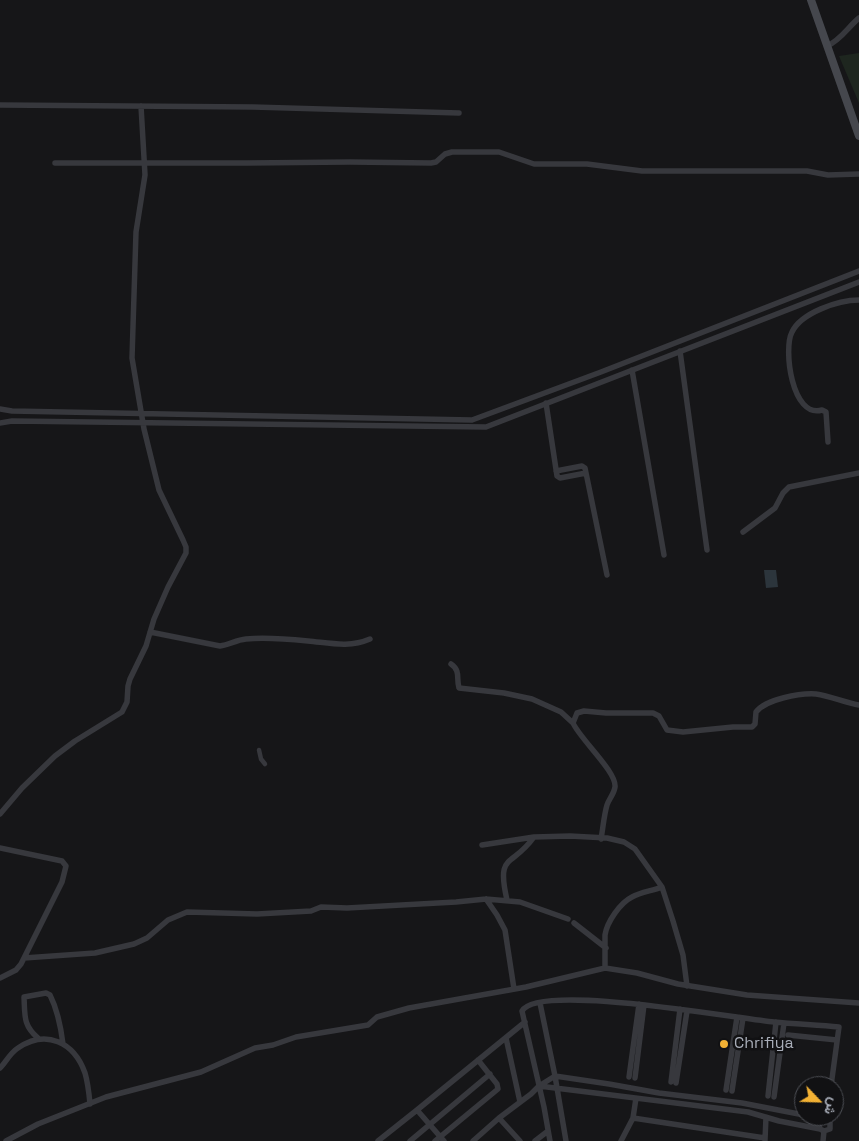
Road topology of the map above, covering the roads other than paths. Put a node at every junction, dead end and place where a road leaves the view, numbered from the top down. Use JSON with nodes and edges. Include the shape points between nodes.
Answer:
{"nodes":[{"id":1,"x":811,"y":0,"type":"edge"},
{"id":2,"x":859,"y":18,"type":"edge"},
{"id":3,"x":827,"y":46,"type":"junction"},
{"id":4,"x":0,"y":105,"type":"edge"},
{"id":5,"x":141,"y":106,"type":"junction"},
{"id":6,"x":458,"y":113,"type":"dead end"},
{"id":7,"x":859,"y":136,"type":"edge"},
{"id":8,"x":55,"y":163,"type":"dead end"},
{"id":9,"x":144,"y":163,"type":"junction"},
{"id":10,"x":859,"y":174,"type":"edge"},
{"id":11,"x":859,"y":271,"type":"edge"},
{"id":12,"x":859,"y":282,"type":"edge"},
{"id":13,"x":859,"y":300,"type":"edge"},
{"id":14,"x":680,"y":352,"type":"junction"},
{"id":15,"x":632,"y":370,"type":"junction"},
{"id":16,"x":546,"y":403,"type":"junction"},
{"id":17,"x":0,"y":409,"type":"edge"},
{"id":18,"x":143,"y":413,"type":"junction"},
{"id":19,"x":144,"y":422,"type":"junction"},
{"id":20,"x":0,"y":423,"type":"edge"},
{"id":21,"x":828,"y":442,"type":"dead end"},
{"id":22,"x":859,"y":473,"type":"edge"},
{"id":23,"x":743,"y":532,"type":"dead end"},
{"id":24,"x":707,"y":550,"type":"dead end"},
{"id":25,"x":664,"y":555,"type":"dead end"},
{"id":26,"x":607,"y":575,"type":"dead end"},
{"id":27,"x":150,"y":632,"type":"junction"},
{"id":28,"x":370,"y":639,"type":"dead end"},
{"id":29,"x":451,"y":664,"type":"dead end"},
{"id":30,"x":859,"y":705,"type":"edge"},
{"id":31,"x":572,"y":723,"type":"junction"},
{"id":32,"x":259,"y":750,"type":"dead end"},
{"id":33,"x":265,"y":764,"type":"dead end"},
{"id":34,"x":0,"y":814,"type":"edge"},
{"id":35,"x":534,"y":837,"type":"junction"},
{"id":36,"x":601,"y":839,"type":"junction"},
{"id":37,"x":482,"y":845,"type":"dead end"},
{"id":38,"x":0,"y":848,"type":"edge"},
{"id":39,"x":662,"y":887,"type":"junction"},
{"id":40,"x":486,"y":899,"type":"junction"},
{"id":41,"x":507,"y":900,"type":"junction"},
{"id":42,"x":606,"y":948,"type":"junction"},
{"id":43,"x":24,"y":958,"type":"junction"},
{"id":44,"x":605,"y":968,"type":"junction"},
{"id":45,"x":0,"y":978,"type":"edge"},
{"id":46,"x":687,"y":986,"type":"junction"},
{"id":47,"x":514,"y":989,"type":"junction"},
{"id":48,"x":540,"y":1003,"type":"junction"},
{"id":49,"x":859,"y":1003,"type":"edge"},
{"id":50,"x":642,"y":1004,"type":"junction"},
{"id":51,"x":683,"y":1010,"type":"junction"},
{"id":52,"x":740,"y":1018,"type":"junction"},
{"id":53,"x":524,"y":1022,"type":"junction"},
{"id":54,"x":776,"y":1022,"type":"junction"},
{"id":55,"x":784,"y":1023,"type":"junction"},
{"id":56,"x":788,"y":1035,"type":"dead end"},
{"id":57,"x":38,"y":1038,"type":"junction"},
{"id":58,"x":506,"y":1038,"type":"junction"},
{"id":59,"x":837,"y":1040,"type":"junction"},
{"id":60,"x":63,"y":1044,"type":"junction"},
{"id":61,"x":478,"y":1060,"type":"junction"},
{"id":62,"x":774,"y":1067,"type":"junction"},
{"id":63,"x":0,"y":1068,"type":"edge"},
{"id":64,"x":490,"y":1074,"type":"junction"},
{"id":65,"x":555,"y":1076,"type":"junction"},
{"id":66,"x":833,"y":1076,"type":"edge"},
{"id":67,"x":632,"y":1077,"type":"dead end"},
{"id":68,"x":674,"y":1083,"type":"dead end"},
{"id":69,"x":539,"y":1086,"type":"junction"},
{"id":70,"x":556,"y":1087,"type":"junction"},
{"id":71,"x":730,"y":1090,"type":"dead end"},
{"id":72,"x":771,"y":1097,"type":"dead end"},
{"id":73,"x":636,"y":1098,"type":"junction"},
{"id":74,"x":520,"y":1102,"type":"junction"},
{"id":75,"x":90,"y":1104,"type":"junction"},
{"id":76,"x":417,"y":1110,"type":"junction"},
{"id":77,"x":794,"y":1114,"type":"edge"},
{"id":78,"x":766,"y":1117,"type":"junction"},
{"id":79,"x":499,"y":1118,"type":"junction"},
{"id":80,"x":633,"y":1118,"type":"junction"},
{"id":81,"x":430,"y":1124,"type":"junction"},
{"id":82,"x":820,"y":1126,"type":"edge"},
{"id":83,"x":831,"y":1126,"type":"edge"},
{"id":84,"x":822,"y":1130,"type":"junction"},
{"id":85,"x":548,"y":1131,"type":"junction"},
{"id":86,"x":442,"y":1139,"type":"edge"},
{"id":87,"x":765,"y":1139,"type":"edge"},
{"id":88,"x":380,"y":1140,"type":"edge"},
{"id":89,"x":516,"y":1140,"type":"edge"},
{"id":90,"x":6,"y":1141,"type":"edge"},
{"id":91,"x":410,"y":1141,"type":"edge"},
{"id":92,"x":435,"y":1141,"type":"edge"},
{"id":93,"x":473,"y":1141,"type":"edge"},
{"id":94,"x":535,"y":1141,"type":"edge"},
{"id":95,"x":550,"y":1141,"type":"edge"},
{"id":96,"x":566,"y":1141,"type":"edge"},
{"id":97,"x":621,"y":1141,"type":"edge"},
{"id":98,"x":823,"y":1141,"type":"edge"}],
"edges":[{"from":1,"to":3,"type":"main road"},
{"from":2,"to":3,"type":"street"},
{"from":3,"to":7,"type":"main road"},
{"from":4,"to":5,"type":"street"},
{"from":5,"to":6,"type":"street"},
{"from":5,"to":9,"type":"street"},
{"from":8,"to":9,"type":"street"},
{"from":9,"to":10,"type":"street","via":[[431,163],[446,154],[498,152],[534,164],[587,164],[642,171]]},
{"from":9,"to":18,"type":"street","via":[[144,189],[136,232],[132,358]]},
{"from":11,"to":18,"type":"street","via":[[472,420]]},
{"from":12,"to":14,"type":"street"},
{"from":13,"to":21,"type":"street","via":[[842,302],[806,315],[789,340],[794,389],[804,405],[814,411],[826,412]]},
{"from":14,"to":15,"type":"street"},
{"from":14,"to":24,"type":"street"},
{"from":15,"to":16,"type":"street"},
{"from":15,"to":25,"type":"street"},
{"from":16,"to":19,"type":"street","via":[[479,428]]},
{"from":16,"to":26,"type":"street","via":[[557,476],[586,473]]},
{"from":17,"to":18,"type":"street"},
{"from":18,"to":19,"type":"street"},
{"from":19,"to":20,"type":"street"},
{"from":19,"to":27,"type":"street","via":[[159,490],[186,547]]},
{"from":22,"to":23,"type":"street","via":[[789,487],[775,508]]},
{"from":27,"to":28,"type":"street","via":[[220,646],[244,639],[293,639],[343,645]]},
{"from":27,"to":34,"type":"street","via":[[130,679],[127,702],[122,712],[56,756]]},
{"from":29,"to":31,"type":"street","via":[[458,671],[459,688],[532,699],[561,712]]},
{"from":30,"to":31,"type":"street","via":[[816,694],[798,695],[762,707],[756,712],[756,724],[752,727],[682,732],[667,730],[659,716],[653,713],[584,711],[577,713]]},
{"from":31,"to":36,"type":"street","via":[[615,782],[606,808]]},
{"from":32,"to":33,"type":"street"},
{"from":35,"to":36,"type":"street"},
{"from":35,"to":37,"type":"street"},
{"from":35,"to":41,"type":"street","via":[[504,868]]},
{"from":36,"to":39,"type":"street","via":[[631,846]]},
{"from":38,"to":43,"type":"street","via":[[62,862],[66,866],[62,882]]},
{"from":39,"to":42,"type":"street","via":[[633,896],[624,904],[606,930]]},
{"from":39,"to":46,"type":"street","via":[[682,955]]},
{"from":40,"to":41,"type":"street"},
{"from":40,"to":43,"type":"street","via":[[321,907],[311,911],[257,914],[187,912],[134,944],[95,953]]},
{"from":40,"to":47,"type":"street","via":[[505,930]]},
{"from":41,"to":42,"type":"street","via":[[571,921]]},
{"from":42,"to":44,"type":"street"},
{"from":43,"to":45,"type":"street","via":[[16,970]]},
{"from":44,"to":46,"type":"street"},
{"from":44,"to":47,"type":"street"},
{"from":46,"to":49,"type":"street","via":[[747,995]]},
{"from":47,"to":75,"type":"street","via":[[409,1008],[377,1017],[368,1026],[296,1037],[255,1048],[201,1072],[122,1092]]},
{"from":48,"to":50,"type":"street","via":[[598,1000]]},
{"from":48,"to":53,"type":"street","via":[[524,1008]]},
{"from":48,"to":65,"type":"street"},
{"from":50,"to":51,"type":"street"},
{"from":50,"to":67,"type":"street"},
{"from":51,"to":52,"type":"street"},
{"from":51,"to":68,"type":"street"},
{"from":52,"to":54,"type":"street"},
{"from":52,"to":71,"type":"street"},
{"from":53,"to":58,"type":"street"},
{"from":53,"to":69,"type":"street"},
{"from":54,"to":55,"type":"street"},
{"from":54,"to":62,"type":"street"},
{"from":55,"to":59,"type":"street","via":[[839,1027]]},
{"from":55,"to":62,"type":"street"},
{"from":56,"to":59,"type":"street"},
{"from":57,"to":60,"type":"street"},
{"from":57,"to":60,"type":"street","via":[[25,1020],[24,997],[46,993],[52,999]]},
{"from":57,"to":63,"type":"street","via":[[13,1052]]},
{"from":58,"to":61,"type":"street"},
{"from":58,"to":74,"type":"street"},
{"from":59,"to":66,"type":"street"},
{"from":60,"to":75,"type":"street","via":[[76,1057],[84,1072]]},
{"from":61,"to":64,"type":"street"},
{"from":61,"to":76,"type":"street"},
{"from":62,"to":72,"type":"street"},
{"from":64,"to":81,"type":"street"},
{"from":64,"to":86,"type":"street","via":[[498,1089]]},
{"from":65,"to":69,"type":"street"},
{"from":65,"to":70,"type":"street"},
{"from":65,"to":77,"type":"street"},
{"from":69,"to":70,"type":"street"},
{"from":69,"to":74,"type":"street"},
{"from":69,"to":85,"type":"street"},
{"from":70,"to":73,"type":"street"},
{"from":70,"to":96,"type":"street"},
{"from":73,"to":78,"type":"street"},
{"from":73,"to":80,"type":"street"},
{"from":74,"to":79,"type":"street"},
{"from":75,"to":90,"type":"street","via":[[38,1124]]},
{"from":76,"to":81,"type":"street"},
{"from":76,"to":88,"type":"street"},
{"from":78,"to":84,"type":"street"},
{"from":78,"to":87,"type":"street"},
{"from":79,"to":89,"type":"street"},
{"from":79,"to":93,"type":"street"},
{"from":80,"to":87,"type":"street"},
{"from":80,"to":97,"type":"street"},
{"from":81,"to":86,"type":"street"},
{"from":81,"to":91,"type":"street"},
{"from":82,"to":84,"type":"street"},
{"from":83,"to":84,"type":"street","via":[[828,1131]]},
{"from":84,"to":98,"type":"street"},
{"from":85,"to":94,"type":"street"},
{"from":85,"to":95,"type":"street"},
{"from":86,"to":92,"type":"street"}]}
